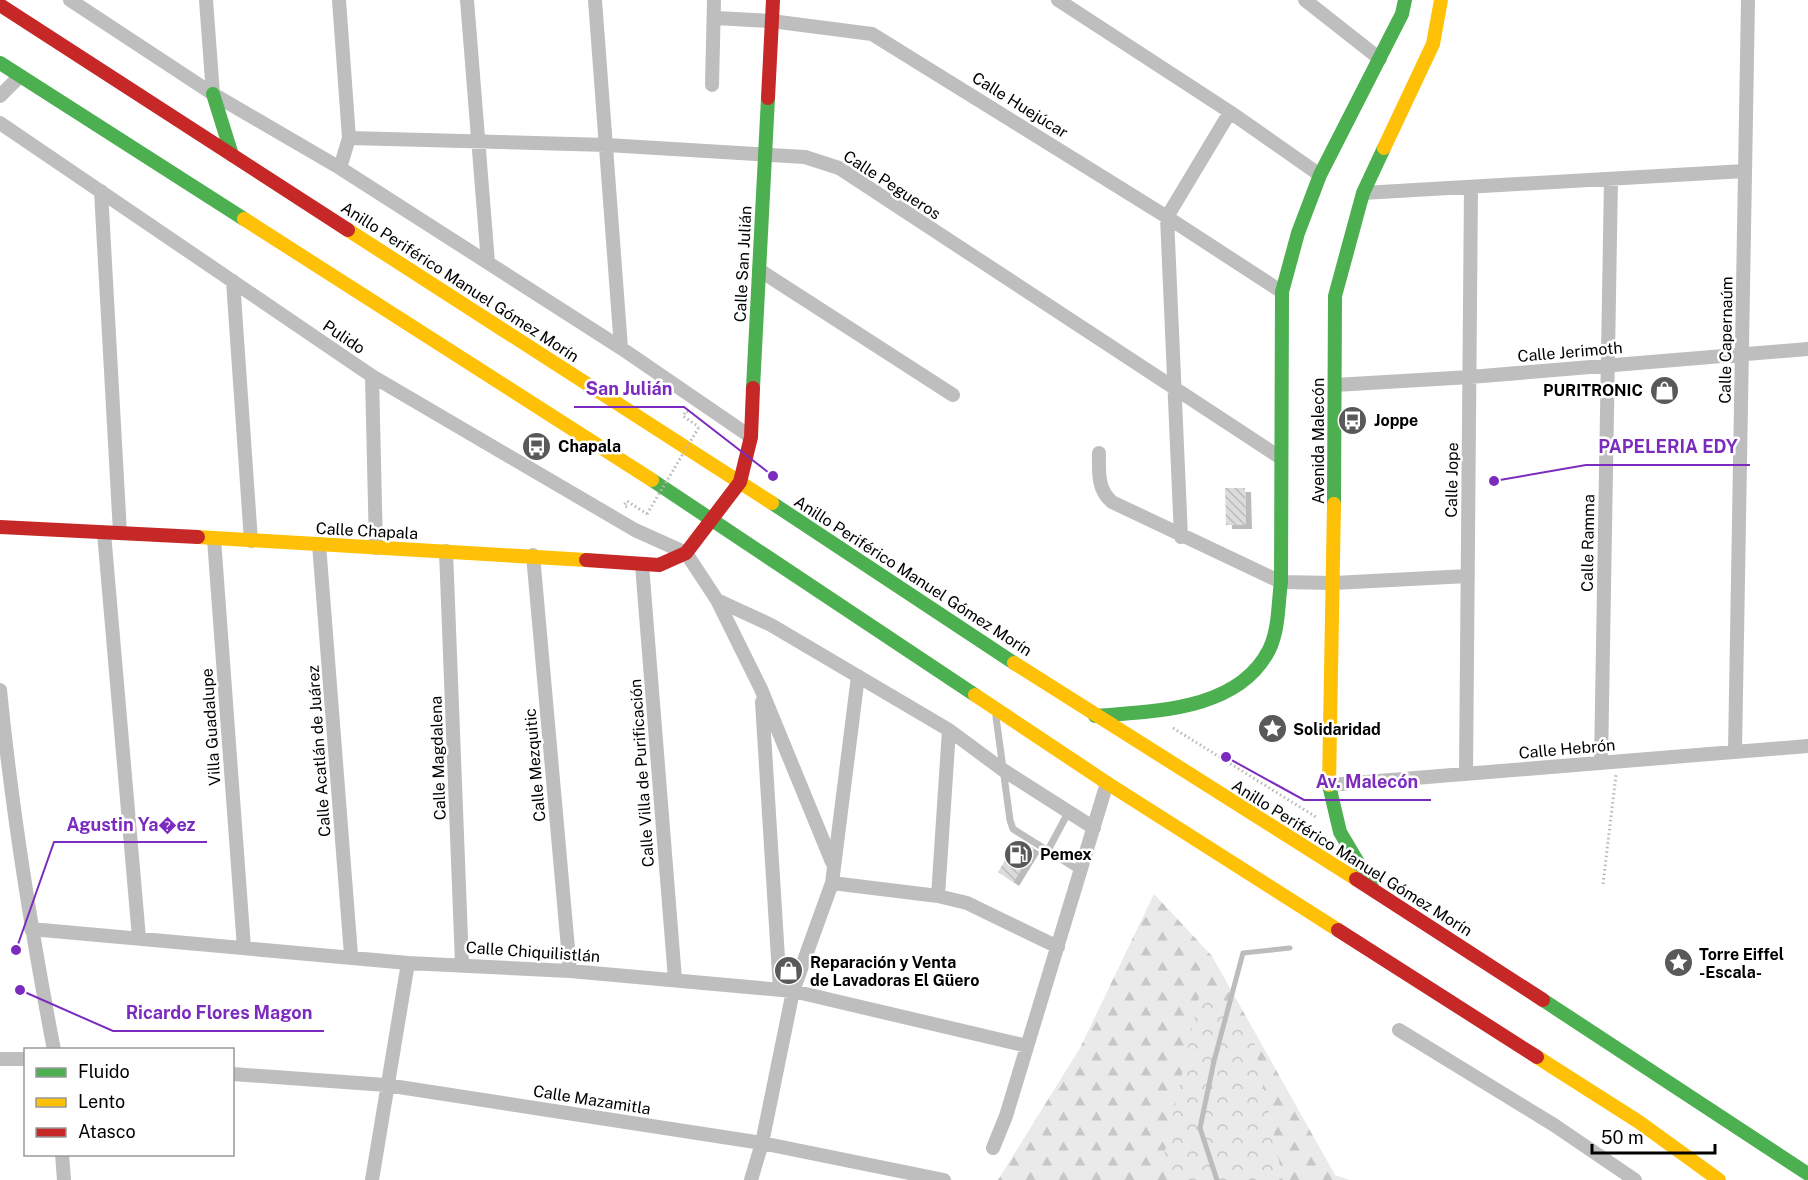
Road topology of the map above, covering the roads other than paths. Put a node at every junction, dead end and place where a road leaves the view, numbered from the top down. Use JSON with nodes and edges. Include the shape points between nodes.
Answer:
{"nodes":[{"id":1,"x":206,"y":0,"type":"edge"},
{"id":2,"x":339,"y":0,"type":"edge"},
{"id":3,"x":467,"y":0,"type":"edge"},
{"id":4,"x":595,"y":0,"type":"edge"},
{"id":5,"x":714,"y":0,"type":"edge"},
{"id":6,"x":773,"y":0,"type":"edge"},
{"id":7,"x":1059,"y":0,"type":"edge"},
{"id":8,"x":1305,"y":0,"type":"edge"},
{"id":9,"x":1405,"y":0,"type":"edge"},
{"id":10,"x":1441,"y":0,"type":"edge"},
{"id":11,"x":1748,"y":0,"type":"edge"},
{"id":12,"x":76,"y":2,"type":"edge"},
{"id":13,"x":0,"y":5,"type":"edge"},
{"id":14,"x":716,"y":18,"type":"junction"},
{"id":15,"x":771,"y":21,"type":"junction"},
{"id":16,"x":1380,"y":59,"type":"junction"},
{"id":17,"x":0,"y":63,"type":"edge"},
{"id":18,"x":20,"y":76,"type":"junction"},
{"id":19,"x":712,"y":85,"type":"dead end"},
{"id":20,"x":213,"y":94,"type":"junction"},
{"id":21,"x":0,"y":96,"type":"edge"},
{"id":22,"x":1230,"y":112,"type":"junction"},
{"id":23,"x":0,"y":123,"type":"edge"},
{"id":24,"x":349,"y":138,"type":"junction"},
{"id":25,"x":477,"y":142,"type":"junction"},
{"id":26,"x":607,"y":145,"type":"junction"},
{"id":27,"x":232,"y":155,"type":"junction"},
{"id":28,"x":765,"y":155,"type":"junction"},
{"id":29,"x":340,"y":168,"type":"junction"},
{"id":30,"x":1745,"y":171,"type":"junction"},
{"id":31,"x":1320,"y":175,"type":"junction"},
{"id":32,"x":1611,"y":179,"type":"junction"},
{"id":33,"x":1471,"y":187,"type":"junction"},
{"id":34,"x":101,"y":191,"type":"junction"},
{"id":35,"x":1363,"y":193,"type":"junction"},
{"id":36,"x":1167,"y":216,"type":"junction"},
{"id":37,"x":488,"y":263,"type":"junction"},
{"id":38,"x":759,"y":270,"type":"junction"},
{"id":39,"x":233,"y":281,"type":"junction"},
{"id":40,"x":1282,"y":292,"type":"junction"},
{"id":41,"x":621,"y":348,"type":"junction"},
{"id":42,"x":1808,"y":349,"type":"edge"},
{"id":43,"x":1742,"y":355,"type":"junction"},
{"id":44,"x":1608,"y":366,"type":"junction"},
{"id":45,"x":372,"y":376,"type":"junction"},
{"id":46,"x":1470,"y":377,"type":"junction"},
{"id":47,"x":1335,"y":386,"type":"junction"},
{"id":48,"x":1173,"y":388,"type":"junction"},
{"id":49,"x":953,"y":395,"type":"dead end"},
{"id":50,"x":751,"y":437,"type":"junction"},
{"id":51,"x":1099,"y":453,"type":"dead end"},
{"id":52,"x":1281,"y":458,"type":"junction"},
{"id":53,"x":740,"y":482,"type":"junction"},
{"id":54,"x":713,"y":519,"type":"junction"},
{"id":55,"x":0,"y":527,"type":"edge"},
{"id":56,"x":105,"y":533,"type":"junction"},
{"id":57,"x":120,"y":533,"type":"junction"},
{"id":58,"x":1181,"y":537,"type":"junction"},
{"id":59,"x":214,"y":539,"type":"junction"},
{"id":60,"x":251,"y":541,"type":"junction"},
{"id":61,"x":319,"y":544,"type":"junction"},
{"id":62,"x":376,"y":548,"type":"junction"},
{"id":63,"x":446,"y":551,"type":"junction"},
{"id":64,"x":686,"y":553,"type":"junction"},
{"id":65,"x":533,"y":555,"type":"junction"},
{"id":66,"x":642,"y":564,"type":"junction"},
{"id":67,"x":1467,"y":576,"type":"junction"},
{"id":68,"x":1281,"y":582,"type":"junction"},
{"id":69,"x":1334,"y":584,"type":"junction"},
{"id":70,"x":717,"y":600,"type":"junction"},
{"id":71,"x":858,"y":676,"type":"junction"},
{"id":72,"x":761,"y":689,"type":"junction"},
{"id":73,"x":0,"y":690,"type":"edge"},
{"id":74,"x":995,"y":707,"type":"junction"},
{"id":75,"x":1095,"y":716,"type":"junction"},
{"id":76,"x":949,"y":730,"type":"junction"},
{"id":77,"x":1808,"y":746,"type":"edge"},
{"id":78,"x":1735,"y":752,"type":"junction"},
{"id":79,"x":1601,"y":763,"type":"junction"},
{"id":80,"x":4,"y":765,"type":"edge"},
{"id":81,"x":1003,"y":770,"type":"junction"},
{"id":82,"x":1466,"y":774,"type":"junction"},
{"id":83,"x":1107,"y":783,"type":"junction"},
{"id":84,"x":1329,"y":785,"type":"junction"},
{"id":85,"x":1069,"y":811,"type":"junction"},
{"id":86,"x":1094,"y":828,"type":"junction"},
{"id":87,"x":1047,"y":852,"type":"junction"},
{"id":88,"x":832,"y":862,"type":"junction"},
{"id":89,"x":1080,"y":871,"type":"junction"},
{"id":90,"x":832,"y":883,"type":"junction"},
{"id":91,"x":1374,"y":891,"type":"junction"},
{"id":92,"x":938,"y":896,"type":"junction"},
{"id":93,"x":31,"y":929,"type":"junction"},
{"id":94,"x":139,"y":938,"type":"junction"},
{"id":95,"x":1058,"y":947,"type":"junction"},
{"id":96,"x":244,"y":948,"type":"junction"},
{"id":97,"x":351,"y":955,"type":"junction"},
{"id":98,"x":408,"y":963,"type":"junction"},
{"id":99,"x":462,"y":964,"type":"junction"},
{"id":100,"x":570,"y":971,"type":"junction"},
{"id":101,"x":675,"y":979,"type":"junction"},
{"id":102,"x":786,"y":991,"type":"junction"},
{"id":103,"x":1400,"y":1030,"type":"dead end"},
{"id":104,"x":1028,"y":1046,"type":"junction"},
{"id":105,"x":54,"y":1048,"type":"edge"},
{"id":106,"x":0,"y":1059,"type":"edge"},
{"id":107,"x":24,"y":1059,"type":"edge"},
{"id":108,"x":234,"y":1074,"type":"edge"},
{"id":109,"x":386,"y":1085,"type":"junction"},
{"id":110,"x":762,"y":1143,"type":"junction"},
{"id":111,"x":993,"y":1148,"type":"dead end"},
{"id":112,"x":62,"y":1156,"type":"edge"},
{"id":113,"x":1808,"y":1174,"type":"edge"},
{"id":114,"x":64,"y":1180,"type":"edge"},
{"id":115,"x":372,"y":1180,"type":"edge"},
{"id":116,"x":751,"y":1180,"type":"edge"},
{"id":117,"x":944,"y":1180,"type":"edge"},
{"id":118,"x":1635,"y":1180,"type":"edge"},
{"id":119,"x":1719,"y":1180,"type":"edge"}],
"edges":[{"from":1,"to":20,"type":"street"},
{"from":2,"to":24,"type":"street"},
{"from":3,"to":25,"type":"street"},
{"from":4,"to":26,"type":"street"},
{"from":5,"to":14,"type":"street"},
{"from":6,"to":15,"type":"main road","name":"Calle San Julián"},
{"from":7,"to":22,"type":"street"},
{"from":8,"to":16,"type":"street"},
{"from":9,"to":16,"type":"main road"},
{"from":10,"to":35,"type":"main road","name":"Avenida Malecón","via":[[1433,44]]},
{"from":11,"to":30,"type":"street","name":"Calle Capernaúm"},
{"from":12,"to":20,"type":"street"},
{"from":13,"to":27,"type":"main road","name":"Anillo Periférico Manuel Gómez Morín"},
{"from":14,"to":15,"type":"street","name":"Calle Huejúcar"},
{"from":14,"to":19,"type":"street"},
{"from":15,"to":28,"type":"main road","name":"Calle San Julián"},
{"from":15,"to":36,"type":"street","name":"Calle Huejúcar","via":[[872,34]]},
{"from":16,"to":31,"type":"main road"},
{"from":17,"to":18,"type":"main road"},
{"from":18,"to":21,"type":"street"},
{"from":18,"to":54,"type":"main road"},
{"from":20,"to":27,"type":"main road"},
{"from":20,"to":29,"type":"street"},
{"from":22,"to":31,"type":"street"},
{"from":22,"to":36,"type":"street"},
{"from":23,"to":34,"type":"street","name":"Pulido"},
{"from":24,"to":25,"type":"street","name":"Calle Pegueros"},
{"from":24,"to":29,"type":"street"},
{"from":25,"to":26,"type":"street","name":"Calle Pegueros"},
{"from":25,"to":37,"type":"street"},
{"from":26,"to":28,"type":"street","name":"Calle Pegueros"},
{"from":26,"to":41,"type":"street"},
{"from":27,"to":53,"type":"main road","name":"Anillo Periférico Manuel Gómez Morín"},
{"from":28,"to":38,"type":"main road","name":"Calle San Julián"},
{"from":28,"to":48,"type":"street","name":"Calle Pegueros","via":[[805,157],[838,168]]},
{"from":29,"to":37,"type":"street"},
{"from":30,"to":32,"type":"street"},
{"from":30,"to":43,"type":"street","name":"Calle Capernaúm"},
{"from":31,"to":40,"type":"main road","via":[[1298,233]]},
{"from":32,"to":33,"type":"street"},
{"from":32,"to":44,"type":"street","name":"Calle Ramma"},
{"from":33,"to":35,"type":"street"},
{"from":33,"to":46,"type":"street","name":"Calle Jope"},
{"from":34,"to":39,"type":"street","name":"Pulido"},
{"from":34,"to":57,"type":"street"},
{"from":35,"to":47,"type":"main road","name":"Avenida Malecón","via":[[1335,296]]},
{"from":36,"to":40,"type":"street","name":"Calle Huejúcar"},
{"from":36,"to":48,"type":"street"},
{"from":37,"to":41,"type":"street"},
{"from":38,"to":49,"type":"street"},
{"from":38,"to":50,"type":"main road","name":"Calle San Julián"},
{"from":39,"to":45,"type":"street","name":"Pulido"},
{"from":39,"to":60,"type":"street"},
{"from":40,"to":52,"type":"main road"},
{"from":41,"to":50,"type":"street"},
{"from":42,"to":43,"type":"street","name":"Calle Jerimoth"},
{"from":43,"to":44,"type":"street","name":"Calle Jerimoth"},
{"from":43,"to":78,"type":"street","name":"Calle Capernaúm"},
{"from":44,"to":46,"type":"street","name":"Calle Jerimoth"},
{"from":44,"to":79,"type":"street","name":"Calle Ramma"},
{"from":45,"to":62,"type":"street"},
{"from":45,"to":64,"type":"street","name":"Pulido","via":[[635,530]]},
{"from":46,"to":47,"type":"street","name":"Calle Jerimoth"},
{"from":46,"to":67,"type":"street","name":"Calle Jope"},
{"from":47,"to":69,"type":"main road","name":"Avenida Malecón"},
{"from":48,"to":52,"type":"street","name":"Calle Pegueros"},
{"from":48,"to":58,"type":"street"},
{"from":50,"to":53,"type":"main road","name":"Calle San Julián"},
{"from":51,"to":58,"type":"street","via":[[1103,494]]},
{"from":52,"to":68,"type":"main road"},
{"from":53,"to":54,"type":"main road","name":"Calle San Julián"},
{"from":53,"to":75,"type":"main road","name":"Anillo Periférico Manuel Gómez Morín"},
{"from":54,"to":64,"type":"main road","name":"Calle Chapala"},
{"from":54,"to":74,"type":"main road"},
{"from":55,"to":56,"type":"main road","name":"Calle Chapala"},
{"from":56,"to":57,"type":"main road","name":"Calle Chapala"},
{"from":56,"to":94,"type":"street"},
{"from":57,"to":59,"type":"main road","name":"Calle Chapala"},
{"from":58,"to":68,"type":"street"},
{"from":59,"to":60,"type":"main road","name":"Calle Chapala"},
{"from":59,"to":96,"type":"street","name":"Villa Guadalupe"},
{"from":60,"to":61,"type":"main road","name":"Calle Chapala"},
{"from":61,"to":62,"type":"main road","name":"Calle Chapala"},
{"from":61,"to":97,"type":"street","name":"Calle Acatlán de Juárez"},
{"from":62,"to":63,"type":"main road","name":"Calle Chapala"},
{"from":63,"to":65,"type":"main road","name":"Calle Chapala"},
{"from":63,"to":99,"type":"street","name":"Calle Magdalena"},
{"from":64,"to":66,"type":"main road","name":"Calle Chapala","via":[[659,565]]},
{"from":64,"to":70,"type":"street"},
{"from":65,"to":66,"type":"main road","name":"Calle Chapala"},
{"from":65,"to":100,"type":"street","name":"Calle Mezquitic"},
{"from":66,"to":101,"type":"street","name":"Calle Villa de Purificación"},
{"from":67,"to":69,"type":"street"},
{"from":67,"to":82,"type":"street","name":"Calle Jope"},
{"from":68,"to":69,"type":"street"},
{"from":68,"to":75,"type":"main road","via":[[1277,622],[1268,651],[1251,674],[1226,692],[1197,701]]},
{"from":69,"to":84,"type":"main road","name":"Avenida Malecón"},
{"from":70,"to":71,"type":"street","via":[[771,625]]},
{"from":70,"to":72,"type":"street"},
{"from":71,"to":76,"type":"street"},
{"from":71,"to":88,"type":"street"},
{"from":72,"to":88,"type":"street"},
{"from":72,"to":102,"type":"street"},
{"from":73,"to":80,"type":"street"},
{"from":74,"to":81,"type":"lane"},
{"from":74,"to":83,"type":"main road"},
{"from":75,"to":91,"type":"main road","name":"Anillo Periférico Manuel Gómez Morín"},
{"from":76,"to":81,"type":"street"},
{"from":76,"to":92,"type":"street"},
{"from":77,"to":78,"type":"street","name":"Calle Hebrón"},
{"from":78,"to":79,"type":"street","name":"Calle Hebrón"},
{"from":79,"to":82,"type":"street","name":"Calle Hebrón"},
{"from":80,"to":93,"type":"street"},
{"from":81,"to":85,"type":"street"},
{"from":81,"to":87,"type":"lane","via":[[1013,829]]},
{"from":82,"to":84,"type":"street","name":"Calle Hebrón"},
{"from":83,"to":86,"type":"street"},
{"from":83,"to":119,"type":"main road","via":[[1639,1122]]},
{"from":84,"to":91,"type":"main road","name":"Avenida Malecón","via":[[1340,832]]},
{"from":85,"to":86,"type":"street"},
{"from":85,"to":87,"type":"lane"},
{"from":86,"to":89,"type":"street"},
{"from":87,"to":89,"type":"lane"},
{"from":88,"to":90,"type":"street"},
{"from":89,"to":95,"type":"street"},
{"from":90,"to":92,"type":"street"},
{"from":90,"to":102,"type":"street"},
{"from":91,"to":113,"type":"main road","name":"Anillo Periférico Manuel Gómez Morín"},
{"from":92,"to":95,"type":"street","via":[[967,903]]},
{"from":93,"to":94,"type":"street","name":"Calle Chiquilistlán"},
{"from":93,"to":105,"type":"street"},
{"from":94,"to":96,"type":"street","name":"Calle Chiquilistlán"},
{"from":95,"to":104,"type":"street"},
{"from":96,"to":97,"type":"street","name":"Calle Chiquilistlán"},
{"from":97,"to":98,"type":"street","name":"Calle Chiquilistlán"},
{"from":98,"to":99,"type":"street","name":"Calle Chiquilistlán"},
{"from":98,"to":109,"type":"street"},
{"from":99,"to":100,"type":"street","name":"Calle Chiquilistlán"},
{"from":100,"to":101,"type":"street","name":"Calle Chiquilistlán"},
{"from":101,"to":102,"type":"street","name":"Calle Chiquilistlán"},
{"from":102,"to":104,"type":"street","name":"Calle Chiquilistlán"},
{"from":102,"to":110,"type":"street"},
{"from":103,"to":118,"type":"street"},
{"from":104,"to":111,"type":"street"},
{"from":106,"to":107,"type":"street"},
{"from":108,"to":109,"type":"street","name":"Calle Mazamitla"},
{"from":109,"to":110,"type":"street","name":"Calle Mazamitla"},
{"from":109,"to":115,"type":"street"},
{"from":110,"to":116,"type":"street"},
{"from":110,"to":117,"type":"street","name":"Calle Mazamitla"},
{"from":112,"to":114,"type":"street"}]}
